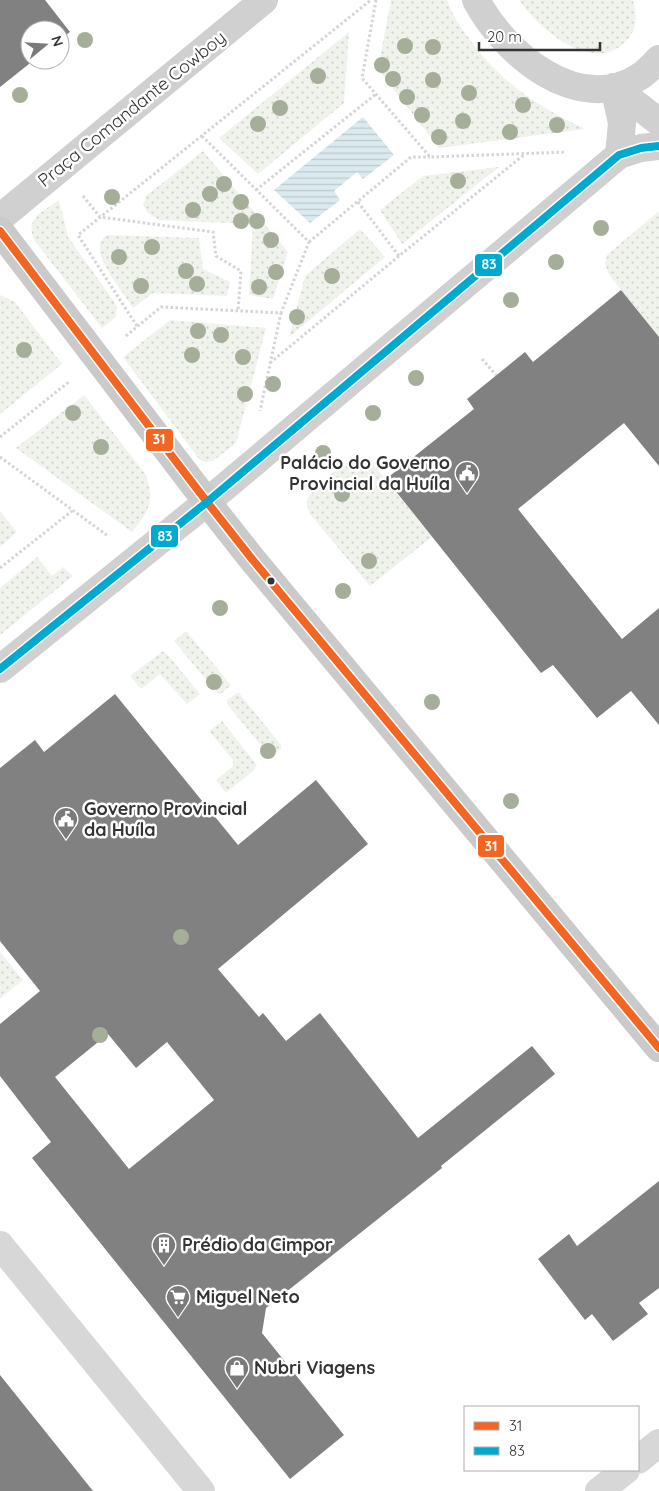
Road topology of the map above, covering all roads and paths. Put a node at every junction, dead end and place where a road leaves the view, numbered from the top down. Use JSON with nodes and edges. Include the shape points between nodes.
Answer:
{"nodes":[{"id":1,"x":264,"y":0,"type":"edge"},
{"id":2,"x":371,"y":0,"type":"edge"},
{"id":3,"x":376,"y":0,"type":"edge"},
{"id":4,"x":476,"y":0,"type":"edge"},
{"id":5,"x":659,"y":59,"type":"edge"},
{"id":6,"x":614,"y":88,"type":"junction"},
{"id":7,"x":376,"y":94,"type":"junction"},
{"id":8,"x":659,"y":122,"type":"edge"},
{"id":9,"x":202,"y":136,"type":"junction"},
{"id":10,"x":659,"y":146,"type":"edge"},
{"id":11,"x":574,"y":152,"type":"dead end"},
{"id":12,"x":526,"y":154,"type":"junction"},
{"id":13,"x":619,"y":155,"type":"junction"},
{"id":14,"x":430,"y":157,"type":"junction"},
{"id":15,"x":77,"y":190,"type":"dead end"},
{"id":16,"x":256,"y":190,"type":"junction"},
{"id":17,"x":358,"y":202,"type":"junction"},
{"id":18,"x":100,"y":217,"type":"junction"},
{"id":19,"x":0,"y":218,"type":"edge"},
{"id":20,"x":0,"y":231,"type":"edge"},
{"id":21,"x":308,"y":242,"type":"junction"},
{"id":22,"x":399,"y":256,"type":"junction"},
{"id":23,"x":238,"y":311,"type":"junction"},
{"id":24,"x":281,"y":313,"type":"junction"},
{"id":25,"x":137,"y":326,"type":"junction"},
{"id":26,"x":124,"y":338,"type":"dead end"},
{"id":27,"x":482,"y":359,"type":"dead end"},
{"id":28,"x":270,"y":363,"type":"junction"},
{"id":29,"x":496,"y":375,"type":"dead end"},
{"id":30,"x":73,"y":379,"type":"dead end"},
{"id":31,"x":259,"y":417,"type":"dead end"},
{"id":32,"x":0,"y":438,"type":"edge"},
{"id":33,"x":0,"y":458,"type":"edge"},
{"id":34,"x":207,"y":502,"type":"junction"},
{"id":35,"x":72,"y":510,"type":"junction"},
{"id":36,"x":115,"y":541,"type":"dead end"},
{"id":37,"x":0,"y":568,"type":"edge"},
{"id":38,"x":0,"y":669,"type":"edge"},
{"id":39,"x":659,"y":1048,"type":"edge"},
{"id":40,"x":0,"y":1245,"type":"edge"},
{"id":41,"x":659,"y":1443,"type":"edge"},
{"id":42,"x":639,"y":1459,"type":"edge"},
{"id":43,"x":625,"y":1471,"type":"edge"},
{"id":44,"x":201,"y":1491,"type":"edge"},
{"id":45,"x":600,"y":1491,"type":"edge"}],
"edges":[{"from":1,"to":19,"type":"street","name":"Praça Comandante Cowboy"},
{"from":2,"to":9,"type":"path"},
{"from":3,"to":7,"type":"path","via":[[362,78]]},
{"from":4,"to":6,"type":"street","via":[[501,36],[532,66],[561,81],[587,89]]},
{"from":5,"to":6,"type":"street","via":[[639,77]]},
{"from":6,"to":8,"type":"street"},
{"from":6,"to":13,"type":"street","via":[[622,123]]},
{"from":7,"to":14,"type":"path"},
{"from":7,"to":16,"type":"path"},
{"from":9,"to":16,"type":"path"},
{"from":9,"to":18,"type":"path"},
{"from":10,"to":13,"type":"street"},
{"from":11,"to":12,"type":"path"},
{"from":12,"to":14,"type":"path"},
{"from":12,"to":22,"type":"path"},
{"from":13,"to":34,"type":"street"},
{"from":14,"to":17,"type":"path","via":[[411,157]]},
{"from":15,"to":18,"type":"path"},
{"from":16,"to":21,"type":"path"},
{"from":17,"to":21,"type":"path"},
{"from":17,"to":22,"type":"path"},
{"from":18,"to":23,"type":"path","via":[[212,232],[216,256],[241,271]]},
{"from":18,"to":25,"type":"path","via":[[78,235]]},
{"from":20,"to":34,"type":"main road"},
{"from":21,"to":24,"type":"path"},
{"from":22,"to":28,"type":"path"},
{"from":23,"to":24,"type":"path"},
{"from":23,"to":25,"type":"path","via":[[161,307]]},
{"from":24,"to":28,"type":"path"},
{"from":25,"to":26,"type":"path"},
{"from":27,"to":29,"type":"path"},
{"from":28,"to":31,"type":"path"},
{"from":30,"to":32,"type":"path"},
{"from":33,"to":35,"type":"path"},
{"from":34,"to":38,"type":"street"},
{"from":34,"to":39,"type":"main road"},
{"from":35,"to":36,"type":"path"},
{"from":35,"to":37,"type":"path"},
{"from":40,"to":44,"type":"street"},
{"from":41,"to":42,"type":"street"},
{"from":43,"to":45,"type":"street"}]}
